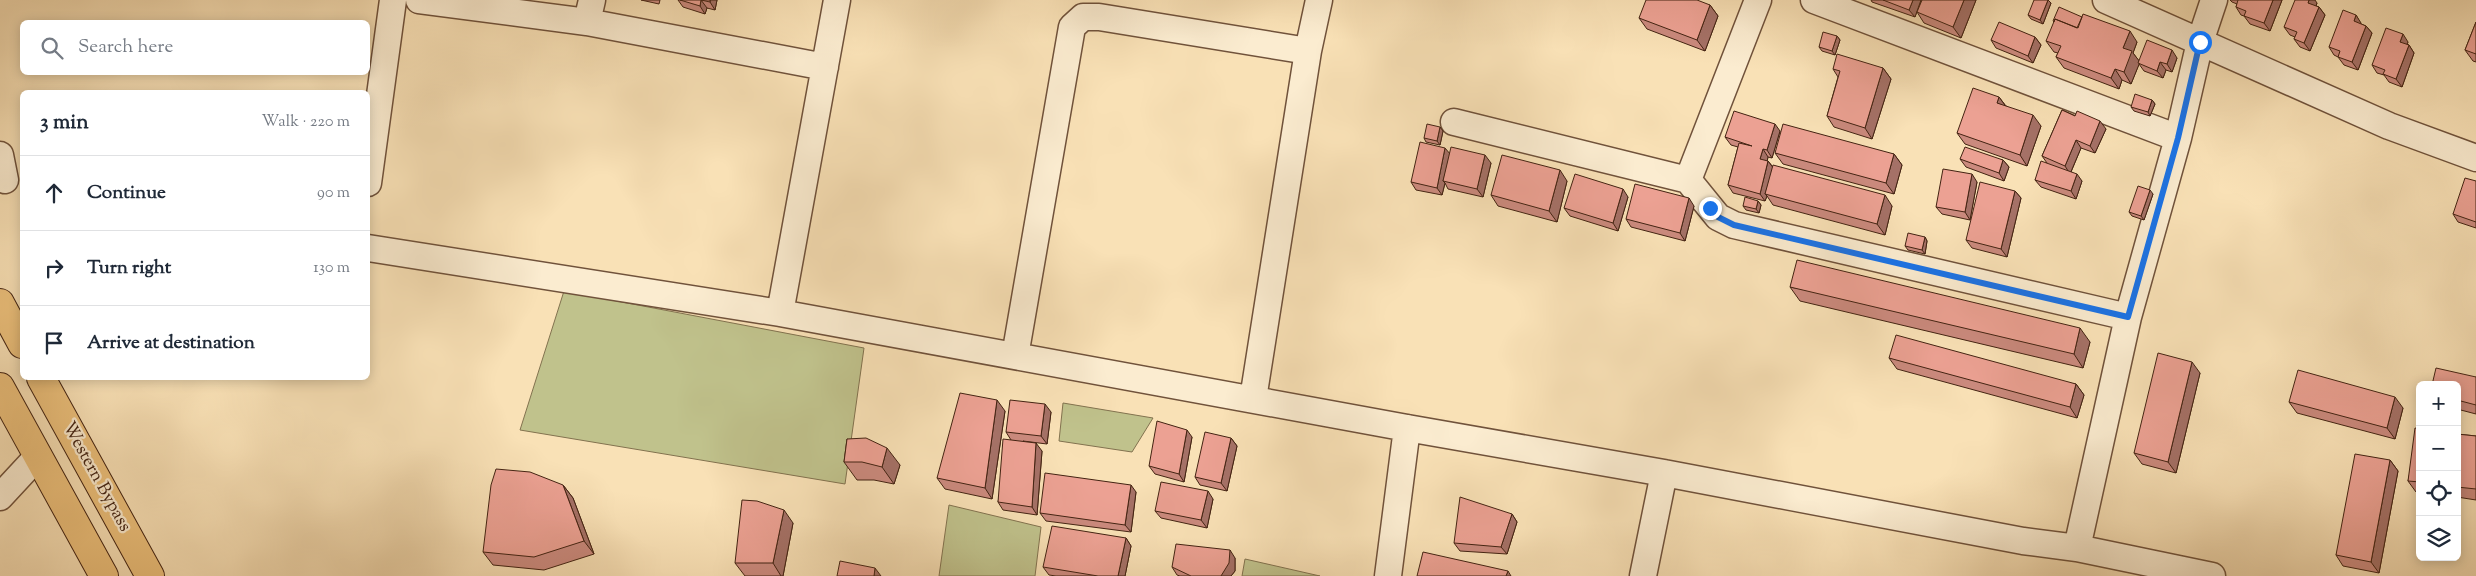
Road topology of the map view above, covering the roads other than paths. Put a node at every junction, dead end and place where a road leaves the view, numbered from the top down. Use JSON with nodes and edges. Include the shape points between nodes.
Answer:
{"nodes":[{"id":1,"x":393,"y":0,"type":"edge"},
{"id":2,"x":419,"y":0,"type":"edge"},
{"id":3,"x":837,"y":0,"type":"edge"},
{"id":4,"x":1319,"y":0,"type":"edge"},
{"id":5,"x":1758,"y":0,"type":"edge"},
{"id":6,"x":1814,"y":0,"type":"edge"},
{"id":7,"x":2106,"y":0,"type":"edge"},
{"id":8,"x":2214,"y":0,"type":"edge"},
{"id":9,"x":590,"y":11,"type":"edge"},
{"id":10,"x":2200,"y":42,"type":"junction"},
{"id":11,"x":1308,"y":51,"type":"junction"},
{"id":12,"x":825,"y":66,"type":"junction"},
{"id":13,"x":1454,"y":122,"type":"dead end"},
{"id":14,"x":2178,"y":138,"type":"junction"},
{"id":15,"x":0,"y":155,"type":"edge"},
{"id":16,"x":2476,"y":158,"type":"edge"},
{"id":17,"x":370,"y":168,"type":"edge"},
{"id":18,"x":1688,"y":180,"type":"junction"},
{"id":19,"x":9,"y":181,"type":"edge"},
{"id":20,"x":370,"y":248,"type":"edge"},
{"id":21,"x":0,"y":303,"type":"edge"},
{"id":22,"x":780,"y":313,"type":"junction"},
{"id":23,"x":2128,"y":317,"type":"junction"},
{"id":24,"x":20,"y":340,"type":"edge"},
{"id":25,"x":1015,"y":356,"type":"junction"},
{"id":26,"x":42,"y":380,"type":"edge"},
{"id":27,"x":0,"y":387,"type":"edge"},
{"id":28,"x":1253,"y":399,"type":"junction"},
{"id":29,"x":1406,"y":428,"type":"junction"},
{"id":30,"x":38,"y":456,"type":"junction"},
{"id":31,"x":1664,"y":473,"type":"junction"},
{"id":32,"x":0,"y":497,"type":"edge"},
{"id":33,"x":2077,"y":548,"type":"junction"},
{"id":34,"x":104,"y":576,"type":"edge"},
{"id":35,"x":150,"y":576,"type":"edge"},
{"id":36,"x":1388,"y":576,"type":"edge"},
{"id":37,"x":1643,"y":576,"type":"edge"},
{"id":38,"x":2212,"y":576,"type":"edge"}],
"edges":[{"from":1,"to":17,"type":"street"},
{"from":2,"to":9,"type":"street"},
{"from":3,"to":12,"type":"street"},
{"from":4,"to":11,"type":"street"},
{"from":5,"to":18,"type":"street"},
{"from":6,"to":14,"type":"street"},
{"from":7,"to":10,"type":"street"},
{"from":8,"to":10,"type":"street"},
{"from":9,"to":12,"type":"street"},
{"from":10,"to":14,"type":"street"},
{"from":10,"to":16,"type":"street","via":[[2389,126]]},
{"from":11,"to":25,"type":"street","via":[[1099,17],[1083,18],[1072,26]]},
{"from":11,"to":28,"type":"street"},
{"from":12,"to":22,"type":"street"},
{"from":13,"to":18,"type":"street"},
{"from":14,"to":23,"type":"street"},
{"from":15,"to":19,"type":"street"},
{"from":18,"to":23,"type":"street","via":[[1718,217],[1734,225]]},
{"from":20,"to":22,"type":"street"},
{"from":21,"to":24,"type":"main road"},
{"from":22,"to":25,"type":"street"},
{"from":23,"to":33,"type":"street"},
{"from":25,"to":28,"type":"street"},
{"from":26,"to":35,"type":"main road","name":"Western Bypass"},
{"from":27,"to":30,"type":"main road"},
{"from":28,"to":29,"type":"street"},
{"from":29,"to":31,"type":"street"},
{"from":29,"to":36,"type":"street"},
{"from":30,"to":32,"type":"street"},
{"from":30,"to":34,"type":"main road"},
{"from":31,"to":33,"type":"street","via":[[2013,539]]},
{"from":31,"to":37,"type":"street"},
{"from":33,"to":38,"type":"street"}]}
